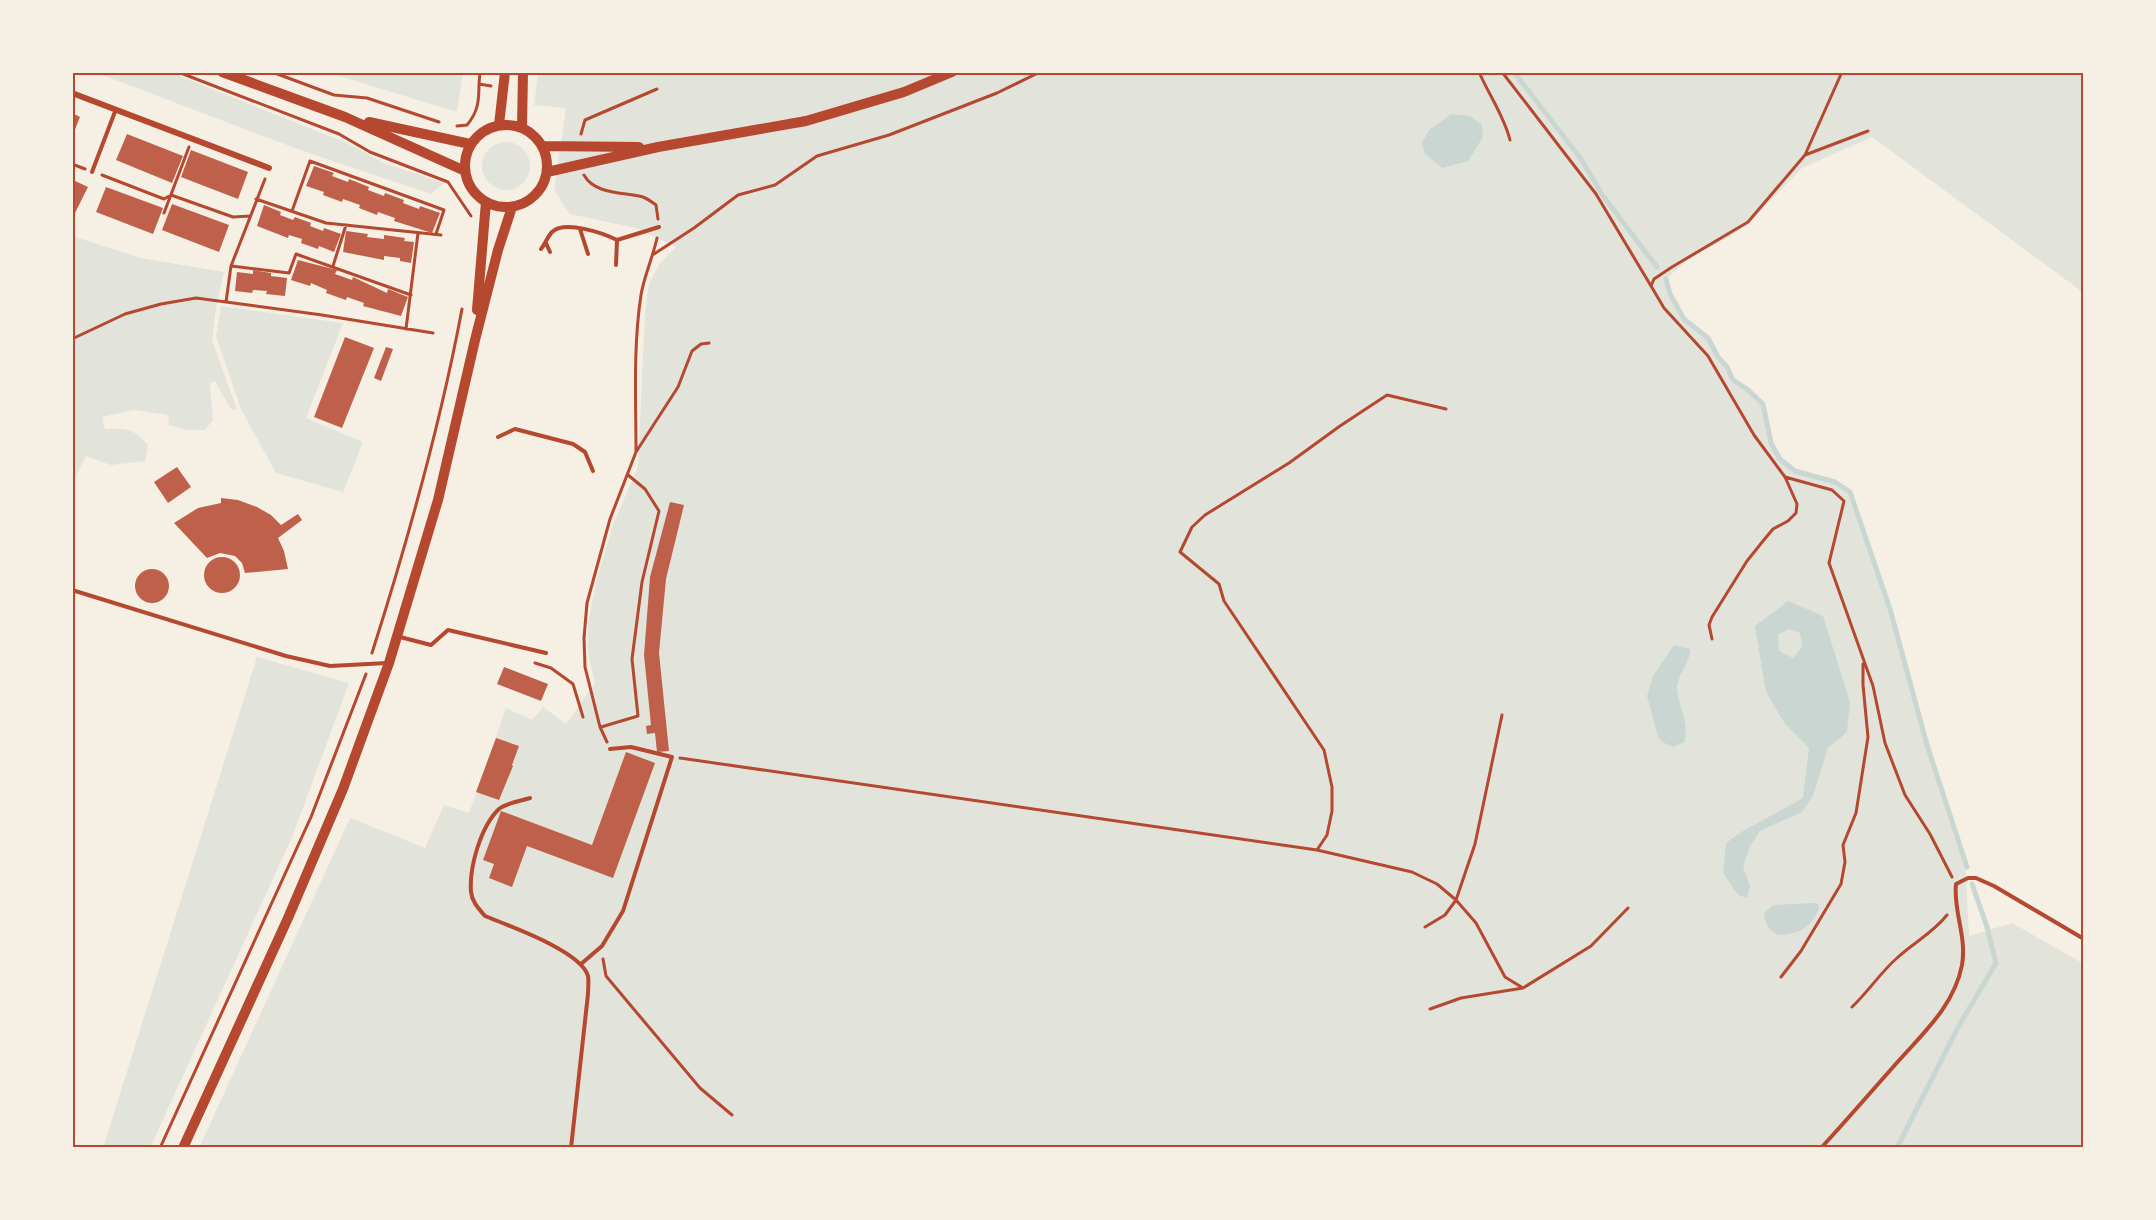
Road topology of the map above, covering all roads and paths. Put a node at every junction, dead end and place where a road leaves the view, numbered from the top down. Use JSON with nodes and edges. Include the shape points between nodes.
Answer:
{"nodes":[{"id":1,"x":178,"y":72,"type":"edge"},
{"id":2,"x":222,"y":72,"type":"edge"},
{"id":3,"x":272,"y":72,"type":"edge"},
{"id":4,"x":480,"y":72,"type":"edge"},
{"id":5,"x":505,"y":72,"type":"edge"},
{"id":6,"x":523,"y":72,"type":"edge"},
{"id":7,"x":952,"y":72,"type":"edge"},
{"id":8,"x":1040,"y":72,"type":"edge"},
{"id":9,"x":1479,"y":72,"type":"edge"},
{"id":10,"x":1502,"y":72,"type":"edge"},
{"id":11,"x":1842,"y":72,"type":"edge"},
{"id":12,"x":479,"y":84,"type":"junction"},
{"id":13,"x":504,"y":87,"type":"junction"},
{"id":14,"x":72,"y":93,"type":"edge"},
{"id":15,"x":116,"y":109,"type":"junction"},
{"id":16,"x":345,"y":117,"type":"junction"},
{"id":17,"x":447,"y":124,"type":"dead end"},
{"id":18,"x":498,"y":125,"type":"junction"},
{"id":19,"x":455,"y":126,"type":"dead end"},
{"id":20,"x":522,"y":127,"type":"junction"},
{"id":21,"x":1868,"y":131,"type":"dead end"},
{"id":22,"x":192,"y":138,"type":"junction"},
{"id":23,"x":1510,"y":140,"type":"dead end"},
{"id":24,"x":470,"y":144,"type":"junction"},
{"id":25,"x":543,"y":146,"type":"junction"},
{"id":26,"x":658,"y":147,"type":"junction"},
{"id":27,"x":1805,"y":155,"type":"junction"},
{"id":28,"x":72,"y":164,"type":"edge"},
{"id":29,"x":269,"y":168,"type":"joint"},
{"id":30,"x":465,"y":171,"type":"junction"},
{"id":31,"x":92,"y":172,"type":"junction"},
{"id":32,"x":423,"y":172,"type":"dead end"},
{"id":33,"x":547,"y":172,"type":"junction"},
{"id":34,"x":171,"y":195,"type":"junction"},
{"id":35,"x":256,"y":199,"type":"junction"},
{"id":36,"x":486,"y":202,"type":"junction"},
{"id":37,"x":512,"y":207,"type":"junction"},
{"id":38,"x":292,"y":212,"type":"junction"},
{"id":39,"x":164,"y":213,"type":"dead end"},
{"id":40,"x":250,"y":216,"type":"junction"},
{"id":41,"x":346,"y":225,"type":"junction"},
{"id":42,"x":659,"y":227,"type":"dead end"},
{"id":43,"x":580,"y":229,"type":"junction"},
{"id":44,"x":417,"y":233,"type":"junction"},
{"id":45,"x":436,"y":234,"type":"junction"},
{"id":46,"x":441,"y":235,"type":"dead end"},
{"id":47,"x":617,"y":240,"type":"junction"},
{"id":48,"x":546,"y":242,"type":"junction"},
{"id":49,"x":541,"y":249,"type":"dead end"},
{"id":50,"x":550,"y":252,"type":"dead end"},
{"id":51,"x":588,"y":254,"type":"dead end"},
{"id":52,"x":654,"y":254,"type":"dead end"},
{"id":53,"x":616,"y":265,"type":"dead end"},
{"id":54,"x":231,"y":266,"type":"junction"},
{"id":55,"x":333,"y":267,"type":"junction"},
{"id":56,"x":1651,"y":286,"type":"junction"},
{"id":57,"x":411,"y":295,"type":"junction"},
{"id":58,"x":226,"y":302,"type":"junction"},
{"id":59,"x":406,"y":329,"type":"junction"},
{"id":60,"x":433,"y":333,"type":"dead end"},
{"id":61,"x":72,"y":339,"type":"edge"},
{"id":62,"x":475,"y":340,"type":"junction"},
{"id":63,"x":709,"y":343,"type":"dead end"},
{"id":64,"x":1446,"y":409,"type":"dead end"},
{"id":65,"x":498,"y":437,"type":"dead end"},
{"id":66,"x":593,"y":471,"type":"dead end"},
{"id":67,"x":628,"y":475,"type":"junction"},
{"id":68,"x":1785,"y":477,"type":"junction"},
{"id":69,"x":72,"y":590,"type":"edge"},
{"id":70,"x":398,"y":637,"type":"junction"},
{"id":71,"x":1712,"y":639,"type":"dead end"},
{"id":72,"x":546,"y":653,"type":"dead end"},
{"id":73,"x":531,"y":661,"type":"dead end"},
{"id":74,"x":1863,"y":661,"type":"junction"},
{"id":75,"x":389,"y":663,"type":"junction"},
{"id":76,"x":1502,"y":716,"type":"dead end"},
{"id":77,"x":583,"y":717,"type":"dead end"},
{"id":78,"x":600,"y":727,"type":"junction"},
{"id":79,"x":610,"y":749,"type":"joint"},
{"id":80,"x":672,"y":757,"type":"junction"},
{"id":81,"x":530,"y":798,"type":"dead end"},
{"id":82,"x":1317,"y":850,"type":"junction"},
{"id":83,"x":1956,"y":884,"type":"junction"},
{"id":84,"x":1456,"y":900,"type":"junction"},
{"id":85,"x":1954,"y":900,"type":"junction"},
{"id":86,"x":1628,"y":908,"type":"dead end"},
{"id":87,"x":1425,"y":927,"type":"dead end"},
{"id":88,"x":2084,"y":939,"type":"edge"},
{"id":89,"x":602,"y":946,"type":"junction"},
{"id":90,"x":581,"y":963,"type":"junction"},
{"id":91,"x":1781,"y":976,"type":"dead end"},
{"id":92,"x":1523,"y":988,"type":"junction"},
{"id":93,"x":1852,"y":1007,"type":"dead end"},
{"id":94,"x":1430,"y":1009,"type":"dead end"},
{"id":95,"x":732,"y":1115,"type":"dead end"},
{"id":96,"x":183,"y":1148,"type":"edge"},
{"id":97,"x":571,"y":1148,"type":"edge"},
{"id":98,"x":1821,"y":1148,"type":"edge"}],
"edges":[{"from":1,"to":32,"type":"path","via":[[339,134],[370,152]]},
{"from":2,"to":16,"type":"street"},
{"from":3,"to":17,"type":"path","via":[[334,95],[367,98]]},
{"from":4,"to":12,"type":"path"},
{"from":5,"to":13,"type":"street"},
{"from":6,"to":20,"type":"street"},
{"from":7,"to":26,"type":"street","via":[[904,92],[806,121]]},
{"from":8,"to":52,"type":"path","via":[[889,135],[818,156],[775,185],[738,195]]},
{"from":9,"to":23,"type":"path"},
{"from":10,"to":56,"type":"path","via":[[1596,194]]},
{"from":11,"to":27,"type":"path"},
{"from":12,"to":13,"type":"path"},
{"from":12,"to":19,"type":"path","via":[[474,116],[467,125]]},
{"from":13,"to":18,"type":"street"},
{"from":14,"to":15,"type":"street"},
{"from":15,"to":22,"type":"street"},
{"from":15,"to":31,"type":"lane"},
{"from":16,"to":24,"type":"street"},
{"from":16,"to":30,"type":"street"},
{"from":18,"to":20,"type":"street"},
{"from":18,"to":24,"type":"street","via":[[482,131]]},
{"from":20,"to":25,"type":"street"},
{"from":21,"to":27,"type":"path"},
{"from":22,"to":29,"type":"street"},
{"from":22,"to":34,"type":"path"},
{"from":24,"to":30,"type":"street"},
{"from":25,"to":26,"type":"street"},
{"from":25,"to":33,"type":"street"},
{"from":26,"to":33,"type":"street"},
{"from":27,"to":56,"type":"path","via":[[1748,222],[1672,267],[1654,279]]},
{"from":28,"to":31,"type":"path"},
{"from":29,"to":35,"type":"path"},
{"from":30,"to":36,"type":"street","via":[[472,189]]},
{"from":31,"to":34,"type":"path","via":[[164,199]]},
{"from":33,"to":37,"type":"street","via":[[535,195]]},
{"from":34,"to":39,"type":"path"},
{"from":34,"to":40,"type":"path","via":[[233,217]]},
{"from":35,"to":38,"type":"path"},
{"from":35,"to":40,"type":"path"},
{"from":36,"to":37,"type":"street"},
{"from":36,"to":62,"type":"street"},
{"from":37,"to":62,"type":"street"},
{"from":38,"to":41,"type":"path","via":[[326,224]]},
{"from":38,"to":45,"type":"path","via":[[310,161],[444,210]]},
{"from":40,"to":54,"type":"path"},
{"from":41,"to":44,"type":"path"},
{"from":41,"to":55,"type":"path"},
{"from":42,"to":47,"type":"lane"},
{"from":43,"to":47,"type":"lane","via":[[602,232]]},
{"from":43,"to":48,"type":"lane","via":[[561,228],[552,232]]},
{"from":43,"to":51,"type":"lane"},
{"from":44,"to":45,"type":"path"},
{"from":44,"to":57,"type":"path"},
{"from":45,"to":46,"type":"path"},
{"from":47,"to":53,"type":"lane"},
{"from":48,"to":49,"type":"lane"},
{"from":48,"to":50,"type":"lane"},
{"from":54,"to":55,"type":"path","via":[[289,273],[296,254]]},
{"from":54,"to":58,"type":"path"},
{"from":55,"to":57,"type":"path"},
{"from":56,"to":68,"type":"path","via":[[1664,308],[1708,356],[1754,435]]},
{"from":57,"to":59,"type":"path"},
{"from":58,"to":59,"type":"path"},
{"from":58,"to":61,"type":"path","via":[[196,298],[161,304],[124,314]]},
{"from":59,"to":60,"type":"path"},
{"from":62,"to":70,"type":"street","via":[[438,500]]},
{"from":63,"to":67,"type":"path","via":[[692,351],[678,387],[636,452]]},
{"from":64,"to":82,"type":"path","via":[[1387,395],[1289,463],[1204,515],[1192,527],[1180,552],[1219,584],[1224,601],[1324,750],[1332,787],[1332,811],[1327,836]]},
{"from":65,"to":66,"type":"lane","via":[[515,429],[573,444],[585,452]]},
{"from":67,"to":78,"type":"path","via":[[610,519],[587,603],[585,667]]},
{"from":67,"to":78,"type":"path","via":[[645,489],[659,511],[642,582],[632,658],[638,716]]},
{"from":68,"to":71,"type":"path","via":[[1797,504],[1796,513],[1773,529],[1747,561],[1712,617]]},
{"from":68,"to":74,"type":"path","via":[[1832,490],[1844,501],[1829,563]]},
{"from":69,"to":75,"type":"lane","via":[[297,659],[330,666]]},
{"from":70,"to":72,"type":"lane","via":[[431,645],[448,630]]},
{"from":70,"to":75,"type":"street"},
{"from":73,"to":77,"type":"path","via":[[551,668],[573,684]]},
{"from":74,"to":83,"type":"path","via":[[1873,686],[1885,743],[1905,795]]},
{"from":74,"to":91,"type":"path","via":[[1868,737],[1856,813],[1843,845],[1841,884],[1801,951]]},
{"from":75,"to":96,"type":"street","via":[[344,789]]},
{"from":76,"to":84,"type":"path","via":[[1475,844]]},
{"from":78,"to":79,"type":"path"},
{"from":79,"to":80,"type":"lane","via":[[632,747]]},
{"from":80,"to":82,"type":"path"},
{"from":80,"to":89,"type":"lane","via":[[622,911]]},
{"from":81,"to":90,"type":"lane","via":[[501,807],[489,821],[474,856],[471,893],[485,916],[569,953]]},
{"from":82,"to":84,"type":"path","via":[[1412,872],[1437,884]]},
{"from":83,"to":85,"type":"lane"},
{"from":83,"to":88,"type":"lane","via":[[1976,878]]},
{"from":84,"to":87,"type":"path","via":[[1445,915]]},
{"from":84,"to":92,"type":"path","via":[[1476,922],[1505,977]]},
{"from":85,"to":93,"type":"path","via":[[1942,921],[1896,959]]},
{"from":85,"to":98,"type":"lane","via":[[1960,921],[1962,962],[1958,982],[1944,1010]]},
{"from":86,"to":92,"type":"path","via":[[1591,946]]},
{"from":89,"to":90,"type":"lane"},
{"from":89,"to":95,"type":"path","via":[[606,976],[700,1088]]},
{"from":90,"to":97,"type":"lane","via":[[588,976],[588,994]]},
{"from":92,"to":94,"type":"path","via":[[1461,998]]}]}
